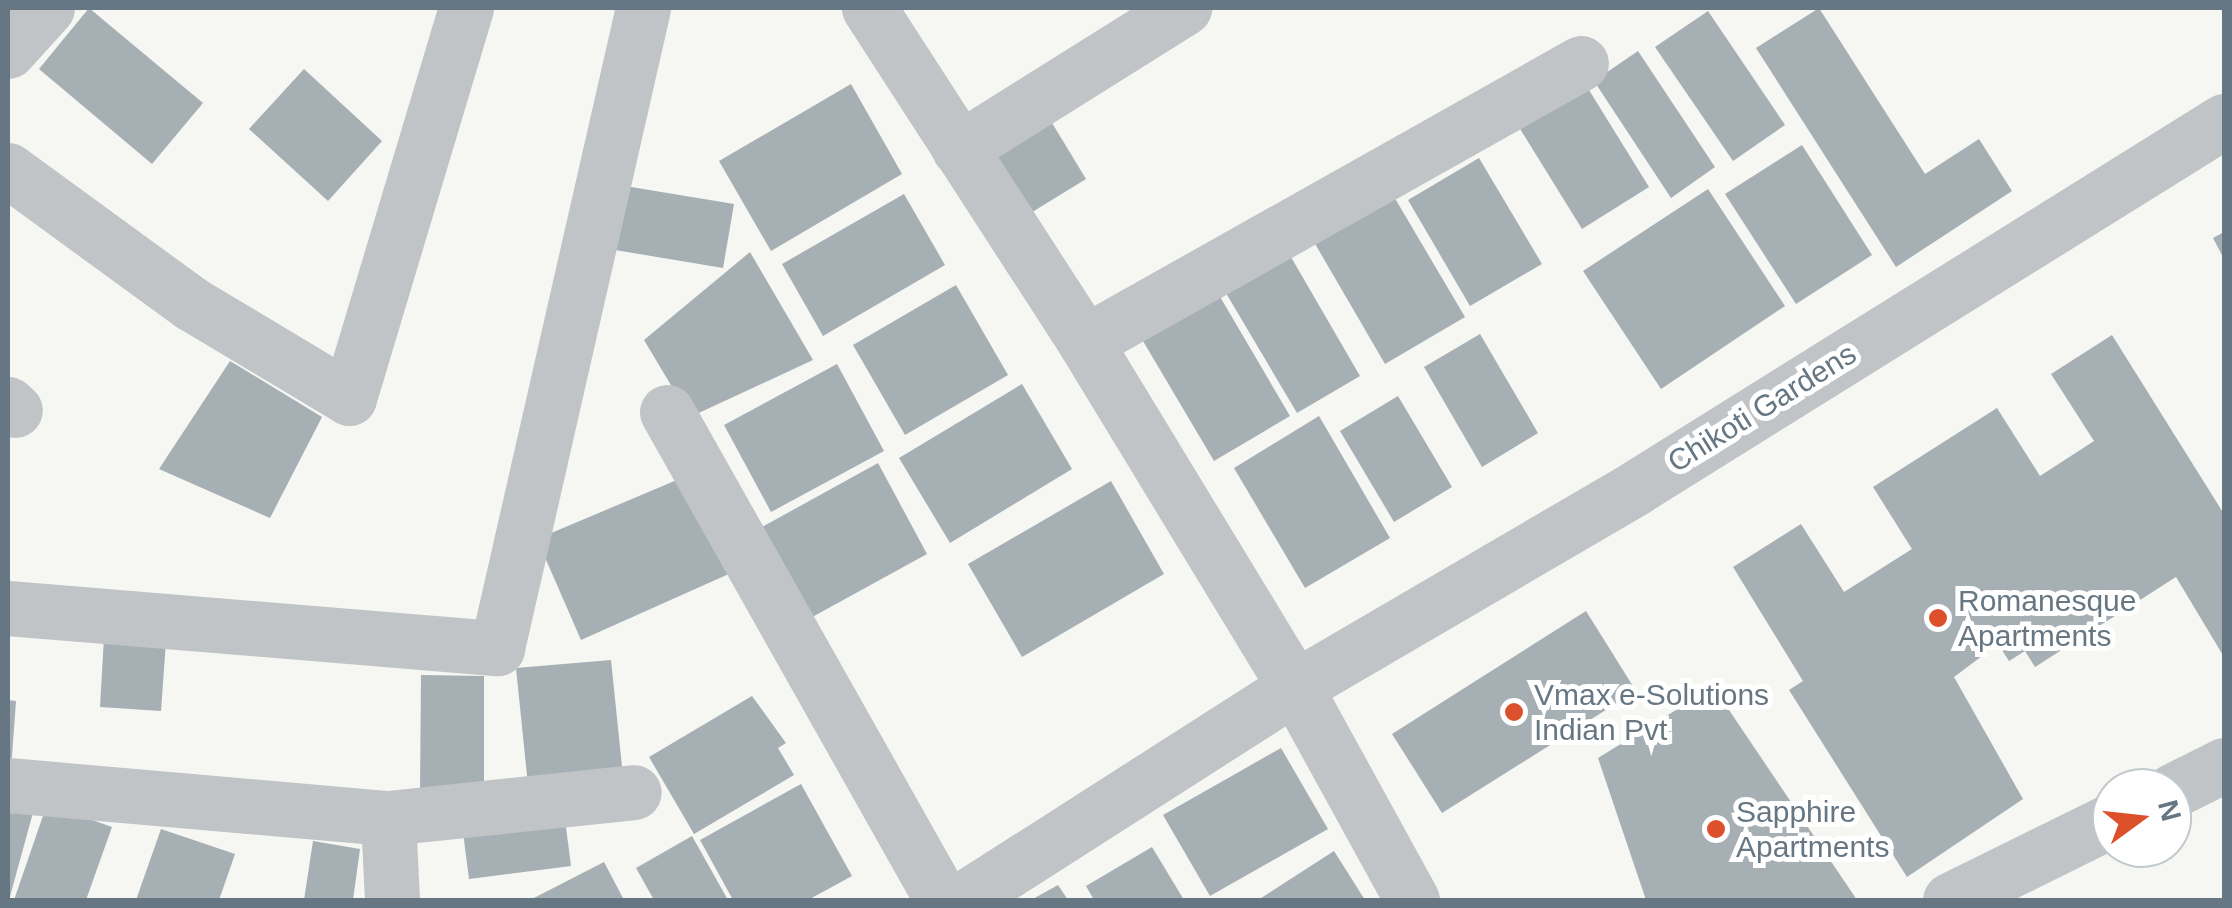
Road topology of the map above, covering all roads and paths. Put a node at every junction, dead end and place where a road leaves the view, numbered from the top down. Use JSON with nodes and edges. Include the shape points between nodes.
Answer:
{"nodes":[{"id":1,"x":47,"y":8,"type":"edge"},
{"id":2,"x":466,"y":8,"type":"edge"},
{"id":3,"x":643,"y":8,"type":"edge"},
{"id":4,"x":870,"y":8,"type":"edge"},
{"id":5,"x":1184,"y":8,"type":"edge"},
{"id":6,"x":8,"y":51,"type":"edge"},
{"id":7,"x":1581,"y":63,"type":"dead end"},
{"id":8,"x":2224,"y":121,"type":"edge"},
{"id":9,"x":959,"y":149,"type":"junction"},
{"id":10,"x":8,"y":170,"type":"edge"},
{"id":11,"x":1085,"y":342,"type":"junction"},
{"id":12,"x":667,"y":412,"type":"dead end"},
{"id":13,"x":8,"y":608,"type":"edge"},
{"id":14,"x":1295,"y":687,"type":"junction"},
{"id":15,"x":2224,"y":765,"type":"edge"},
{"id":16,"x":2192,"y":781,"type":"edge"},
{"id":17,"x":8,"y":785,"type":"edge"},
{"id":18,"x":634,"y":792,"type":"dead end"},
{"id":19,"x":388,"y":818,"type":"junction"},
{"id":20,"x":2092,"y":830,"type":"edge"},
{"id":21,"x":392,"y":900,"type":"edge"},
{"id":22,"x":942,"y":900,"type":"edge"},
{"id":23,"x":962,"y":900,"type":"edge"},
{"id":24,"x":1412,"y":900,"type":"edge"},
{"id":25,"x":1950,"y":900,"type":"edge"}],
"edges":[{"from":1,"to":6,"type":"street"},
{"from":2,"to":10,"type":"street","via":[[349,398],[192,304]]},
{"from":3,"to":13,"type":"street","via":[[497,648]]},
{"from":4,"to":9,"type":"street"},
{"from":5,"to":9,"type":"street"},
{"from":7,"to":11,"type":"street"},
{"from":8,"to":14,"type":"street","name":"Chikoti Gardens","via":[[1635,488]]},
{"from":9,"to":11,"type":"street"},
{"from":11,"to":14,"type":"street"},
{"from":12,"to":22,"type":"street"},
{"from":14,"to":23,"type":"street","name":"Chikoti Gardens"},
{"from":14,"to":24,"type":"street"},
{"from":15,"to":16,"type":"street"},
{"from":17,"to":19,"type":"street"},
{"from":18,"to":19,"type":"street"},
{"from":19,"to":21,"type":"street"},
{"from":20,"to":25,"type":"street"}]}
